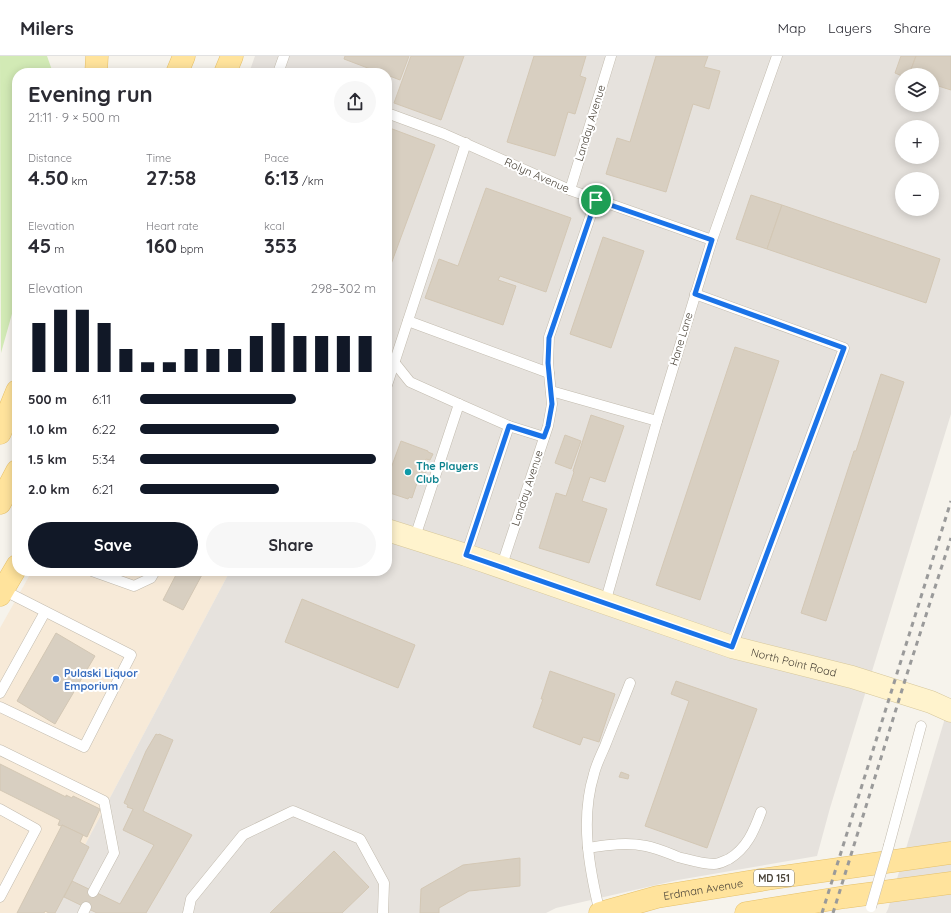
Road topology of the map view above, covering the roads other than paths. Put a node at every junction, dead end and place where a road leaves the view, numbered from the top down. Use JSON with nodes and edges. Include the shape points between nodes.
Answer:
{"nodes":[{"id":1,"x":97,"y":56,"type":"edge"},
{"id":2,"x":185,"y":56,"type":"edge"},
{"id":3,"x":232,"y":56,"type":"edge"},
{"id":4,"x":284,"y":56,"type":"edge"},
{"id":5,"x":611,"y":56,"type":"edge"},
{"id":6,"x":777,"y":56,"type":"edge"},
{"id":7,"x":96,"y":68,"type":"edge"},
{"id":8,"x":179,"y":68,"type":"edge"},
{"id":9,"x":184,"y":68,"type":"edge"},
{"id":10,"x":227,"y":68,"type":"edge"},
{"id":11,"x":280,"y":68,"type":"edge"},
{"id":12,"x":392,"y":115,"type":"edge"},
{"id":13,"x":466,"y":143,"type":"junction"},
{"id":14,"x":570,"y":190,"type":"junction"},
{"id":15,"x":596,"y":200,"type":"junction"},
{"id":16,"x":712,"y":240,"type":"junction"},
{"id":17,"x":695,"y":294,"type":"junction"},
{"id":18,"x":408,"y":321,"type":"junction"},
{"id":19,"x":392,"y":359,"type":"edge"},
{"id":20,"x":392,"y":362,"type":"edge"},
{"id":21,"x":549,"y":373,"type":"junction"},
{"id":22,"x":550,"y":390,"type":"junction"},
{"id":23,"x":12,"y":403,"type":"edge"},
{"id":24,"x":458,"y":404,"type":"junction"},
{"id":25,"x":657,"y":421,"type":"junction"},
{"id":26,"x":509,"y":426,"type":"junction"},
{"id":27,"x":0,"y":433,"type":"edge"},
{"id":28,"x":544,"y":437,"type":"junction"},
{"id":29,"x":12,"y":480,"type":"edge"},
{"id":30,"x":0,"y":503,"type":"edge"},
{"id":31,"x":392,"y":532,"type":"edge"},
{"id":32,"x":414,"y":540,"type":"junction"},
{"id":33,"x":466,"y":555,"type":"junction"},
{"id":34,"x":501,"y":568,"type":"junction"},
{"id":35,"x":12,"y":574,"type":"edge"},
{"id":36,"x":106,"y":576,"type":"edge"},
{"id":37,"x":152,"y":576,"type":"edge"},
{"id":38,"x":1,"y":593,"type":"edge"},
{"id":39,"x":605,"y":603,"type":"junction"},
{"id":40,"x":45,"y":612,"type":"junction"},
{"id":41,"x":732,"y":647,"type":"junction"},
{"id":42,"x":630,"y":683,"type":"dead end"},
{"id":43,"x":0,"y":694,"type":"edge"},
{"id":44,"x":0,"y":707,"type":"edge"},
{"id":45,"x":951,"y":711,"type":"edge"},
{"id":46,"x":921,"y":726,"type":"dead end"},
{"id":47,"x":0,"y":750,"type":"edge"},
{"id":48,"x":0,"y":809,"type":"edge"},
{"id":49,"x":761,"y":812,"type":"dead end"},
{"id":50,"x":588,"y":848,"type":"junction"},
{"id":51,"x":951,"y":853,"type":"edge"},
{"id":52,"x":951,"y":883,"type":"edge"},
{"id":53,"x":93,"y":892,"type":"dead end"},
{"id":54,"x":0,"y":897,"type":"edge"},
{"id":55,"x":870,"y":910,"type":"edge"},
{"id":56,"x":188,"y":913,"type":"edge"},
{"id":57,"x":383,"y":913,"type":"edge"},
{"id":58,"x":600,"y":913,"type":"edge"},
{"id":59,"x":746,"y":913,"type":"edge"}],
"edges":[{"from":1,"to":7,"type":"main road"},
{"from":2,"to":8,"type":"main road"},
{"from":2,"to":9,"type":"main road"},
{"from":3,"to":10,"type":"main road"},
{"from":4,"to":11,"type":"lane"},
{"from":5,"to":14,"type":"lane","name":"Landay Avenue"},
{"from":6,"to":16,"type":"lane","name":"Hane Lane"},
{"from":12,"to":13,"type":"lane","name":"Rolyn Avenue"},
{"from":13,"to":14,"type":"lane","name":"Rolyn Avenue"},
{"from":13,"to":18,"type":"lane"},
{"from":14,"to":15,"type":"lane","name":"Rolyn Avenue"},
{"from":15,"to":16,"type":"lane","name":"Rolyn Avenue"},
{"from":15,"to":21,"type":"lane","name":"Landay Avenue","via":[[549,338]]},
{"from":16,"to":17,"type":"lane","name":"Hane Lane"},
{"from":17,"to":25,"type":"lane","name":"Hane Lane"},
{"from":17,"to":41,"type":"lane","via":[[844,348]]},
{"from":18,"to":19,"type":"lane"},
{"from":18,"to":21,"type":"lane"},
{"from":20,"to":24,"type":"lane","via":[[410,382]]},
{"from":21,"to":22,"type":"lane","name":"Landay Avenue"},
{"from":22,"to":25,"type":"lane"},
{"from":22,"to":28,"type":"lane","name":"Landay Avenue","via":[[552,404]]},
{"from":23,"to":27,"type":"main road"},
{"from":24,"to":26,"type":"lane"},
{"from":24,"to":32,"type":"lane"},
{"from":25,"to":39,"type":"lane","name":"Hane Lane"},
{"from":26,"to":28,"type":"lane"},
{"from":26,"to":33,"type":"lane"},
{"from":28,"to":34,"type":"lane","name":"Landay Avenue"},
{"from":29,"to":30,"type":"main road"},
{"from":31,"to":32,"type":"street","name":"North Point Road"},
{"from":32,"to":33,"type":"street","name":"North Point Road"},
{"from":33,"to":34,"type":"street","name":"North Point Road"},
{"from":34,"to":39,"type":"street","name":"North Point Road"},
{"from":35,"to":38,"type":"main road"},
{"from":36,"to":37,"type":"lane","via":[[134,586]]},
{"from":38,"to":40,"type":"lane"},
{"from":39,"to":41,"type":"street","name":"North Point Road"},
{"from":40,"to":43,"type":"lane"},
{"from":40,"to":44,"type":"lane","via":[[131,655],[84,747]]},
{"from":41,"to":45,"type":"street","name":"North Point Road","via":[[852,677],[931,702]]},
{"from":42,"to":50,"type":"lane","via":[[594,774],[587,810]]},
{"from":46,"to":55,"type":"lane","bridge":true},
{"from":47,"to":53,"type":"lane","via":[[104,801],[114,853]]},
{"from":48,"to":54,"type":"lane","via":[[36,829]]},
{"from":49,"to":50,"type":"lane","via":[[744,847],[734,856],[716,864],[632,844]]},
{"from":50,"to":58,"type":"lane","via":[[592,881]]},
{"from":51,"to":58,"type":"main road","name":"Erdman Avenue","number":"MD 151","via":[[657,897]]},
{"from":52,"to":59,"type":"main road"},
{"from":56,"to":57,"type":"lane","via":[[191,899],[243,835],[293,811],[360,840],[384,883]]}]}
